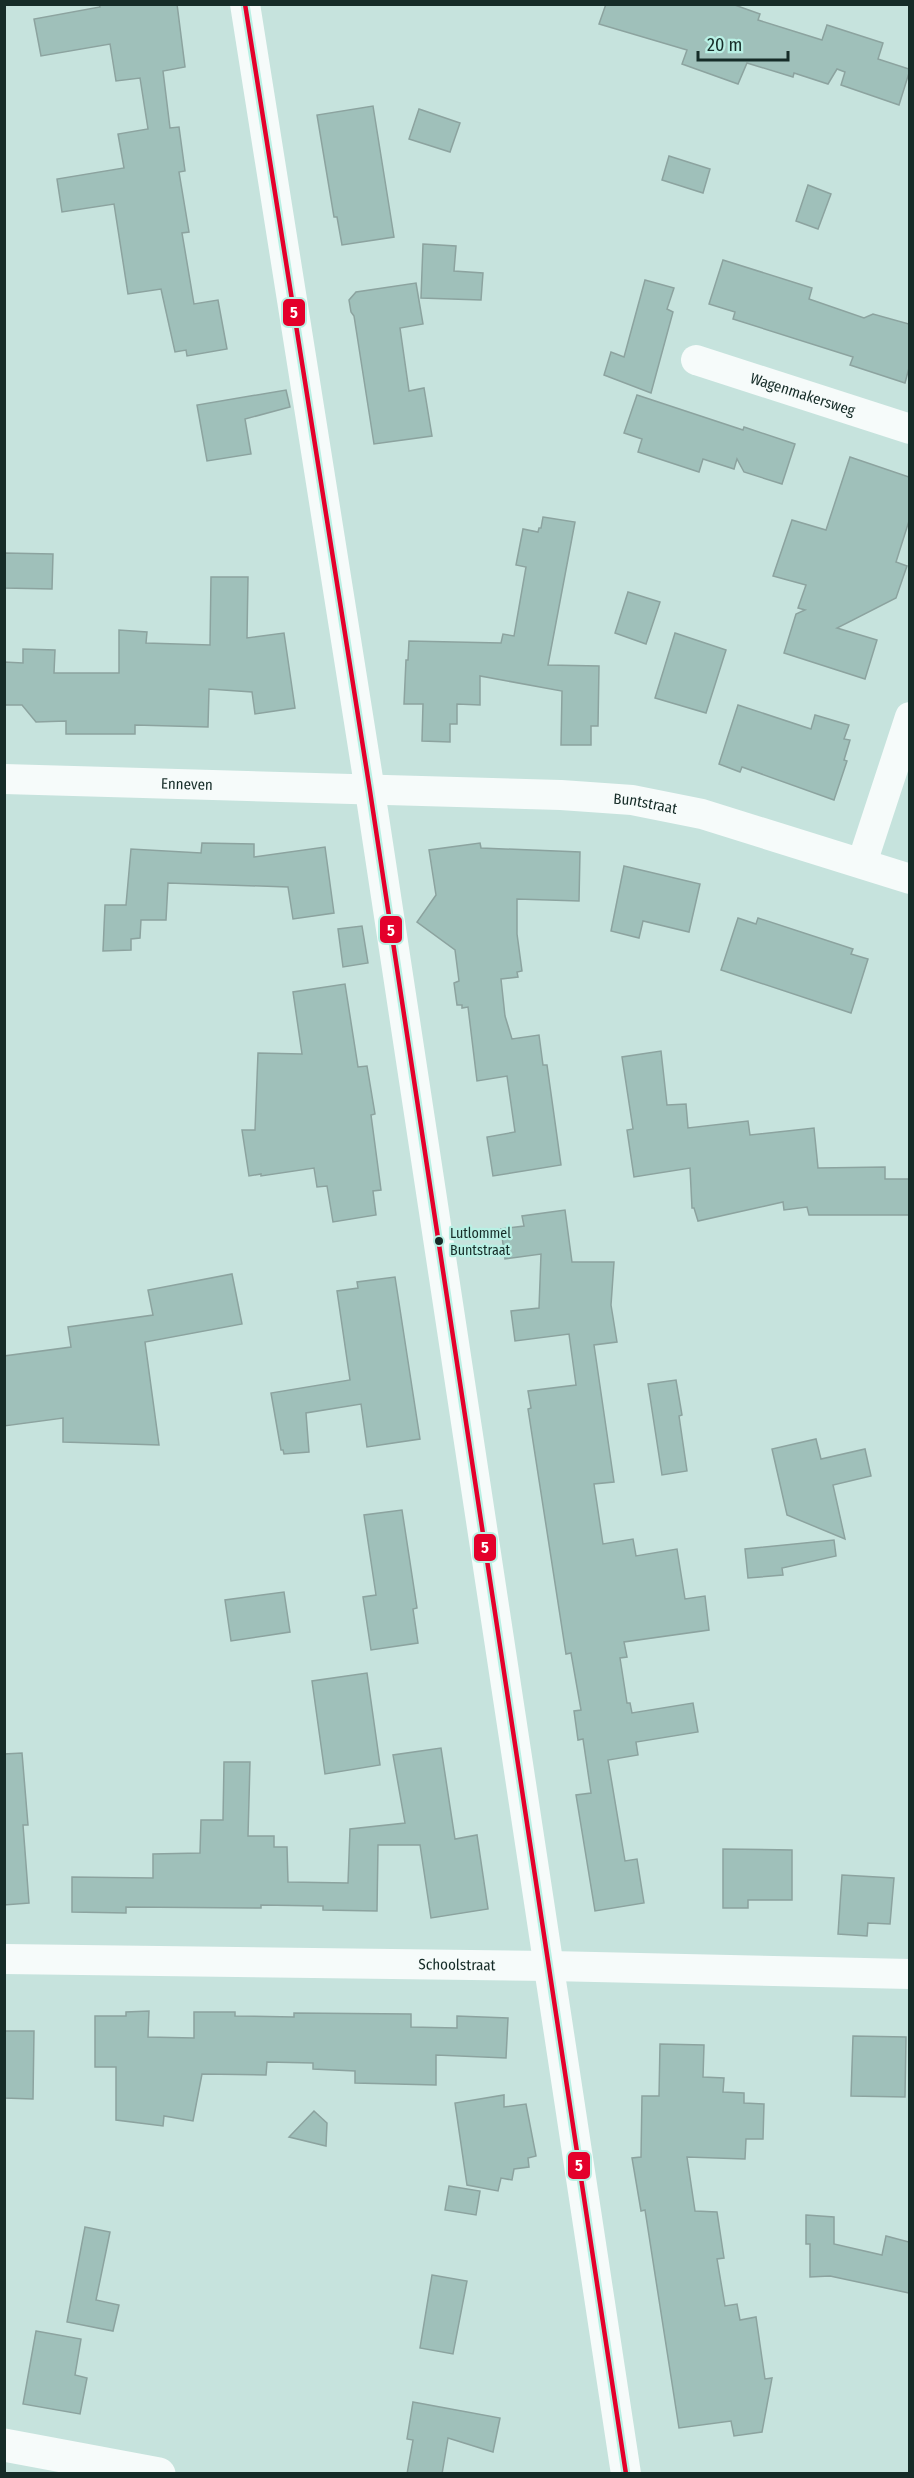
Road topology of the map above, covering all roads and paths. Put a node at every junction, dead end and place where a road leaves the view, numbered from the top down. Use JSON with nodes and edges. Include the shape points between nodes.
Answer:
{"nodes":[{"id":1,"x":245,"y":4,"type":"edge"},
{"id":2,"x":696,"y":360,"type":"dead end"},
{"id":3,"x":909,"y":429,"type":"edge"},
{"id":4,"x":909,"y":717,"type":"edge"},
{"id":5,"x":4,"y":779,"type":"edge"},
{"id":6,"x":370,"y":791,"type":"junction"},
{"id":7,"x":862,"y":863,"type":"junction"},
{"id":8,"x":909,"y":879,"type":"edge"},
{"id":9,"x":4,"y":1959,"type":"edge"},
{"id":10,"x":550,"y":1966,"type":"junction"},
{"id":11,"x":909,"y":1974,"type":"edge"},
{"id":12,"x":4,"y":2445,"type":"edge"},
{"id":13,"x":159,"y":2474,"type":"edge"},
{"id":14,"x":626,"y":2474,"type":"edge"}],
"edges":[{"from":1,"to":6,"type":"street"},
{"from":2,"to":3,"type":"street","name":"Wagenmakersweg"},
{"from":4,"to":7,"type":"street"},
{"from":5,"to":6,"type":"street","name":"Enneven"},
{"from":6,"to":7,"type":"street","name":"Buntstraat","via":[[632,800],[702,814]]},
{"from":6,"to":10,"type":"street"},
{"from":7,"to":8,"type":"street","name":"Buntstraat"},
{"from":9,"to":10,"type":"street","name":"Schoolstraat"},
{"from":10,"to":11,"type":"street","name":"Schoolstraat"},
{"from":10,"to":14,"type":"street"},
{"from":12,"to":13,"type":"main road"}]}
